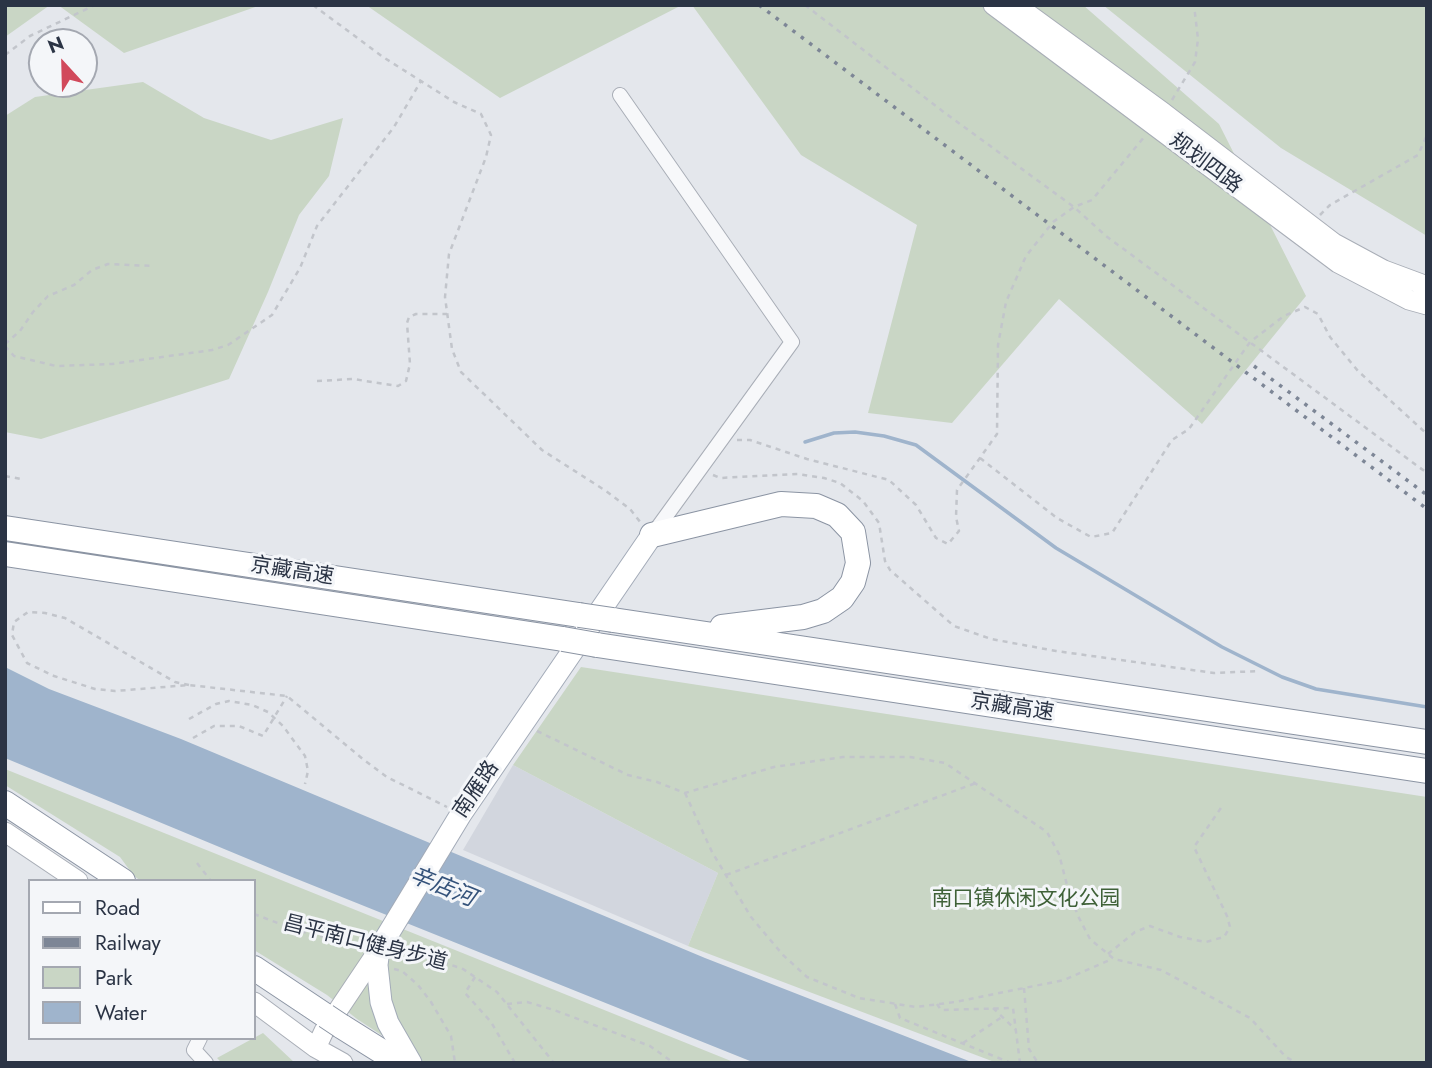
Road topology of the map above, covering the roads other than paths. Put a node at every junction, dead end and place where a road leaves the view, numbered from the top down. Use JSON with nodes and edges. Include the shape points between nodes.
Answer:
{"nodes":[{"id":1,"x":993,"y":5,"type":"edge"},
{"id":2,"x":1016,"y":5,"type":"edge"},
{"id":3,"x":620,"y":95,"type":"dead end"},
{"id":4,"x":1159,"y":119,"type":"junction"},
{"id":5,"x":1427,"y":286,"type":"edge"},
{"id":6,"x":1427,"y":305,"type":"edge"},
{"id":7,"x":5,"y":528,"type":"edge"},
{"id":8,"x":652,"y":535,"type":"junction"},
{"id":9,"x":5,"y":554,"type":"edge"},
{"id":10,"x":683,"y":631,"type":"junction"},
{"id":11,"x":1427,"y":742,"type":"edge"},
{"id":12,"x":1427,"y":771,"type":"edge"},
{"id":13,"x":5,"y":803,"type":"edge"},
{"id":14,"x":5,"y":832,"type":"edge"},
{"id":15,"x":75,"y":879,"type":"edge"},
{"id":16,"x":120,"y":879,"type":"edge"},
{"id":17,"x":378,"y":957,"type":"junction"},
{"id":18,"x":256,"y":969,"type":"edge"},
{"id":19,"x":256,"y":1003,"type":"edge"},
{"id":20,"x":199,"y":1040,"type":"edge"},
{"id":21,"x":316,"y":1048,"type":"junction"},
{"id":22,"x":206,"y":1063,"type":"edge"},
{"id":23,"x":342,"y":1063,"type":"edge"},
{"id":24,"x":400,"y":1063,"type":"edge"},
{"id":25,"x":411,"y":1063,"type":"edge"}],
"edges":[{"from":1,"to":4,"type":"main road","name":"规划四路"},
{"from":2,"to":4,"type":"main road","name":"规划四路"},
{"from":3,"to":8,"type":"street","via":[[792,342]]},
{"from":4,"to":5,"type":"main road","name":"规划四路","via":[[1334,243],[1384,270]]},
{"from":4,"to":6,"type":"main road","name":"规划四路","via":[[1338,263]]},
{"from":7,"to":10,"type":"highway","name":"京藏高速","bridge":true},
{"from":8,"to":10,"type":"highway","via":[[780,504],[816,506],[836,515],[853,532],[858,563],[853,582],[842,598],[823,611]]},
{"from":8,"to":17,"type":"main road","name":"南雁路","via":[[448,834],[396,918]]},
{"from":9,"to":12,"type":"highway","name":"京藏高速","bridge":true},
{"from":10,"to":11,"type":"highway","name":"京藏高速"},
{"from":13,"to":16,"type":"highway"},
{"from":14,"to":15,"type":"main road"},
{"from":17,"to":21,"type":"main road"},
{"from":17,"to":25,"type":"main road","via":[[381,1002]]},
{"from":18,"to":24,"type":"highway"},
{"from":19,"to":21,"type":"main road"},
{"from":20,"to":22,"type":"street","via":[[194,1050]]},
{"from":21,"to":23,"type":"main road"}]}
